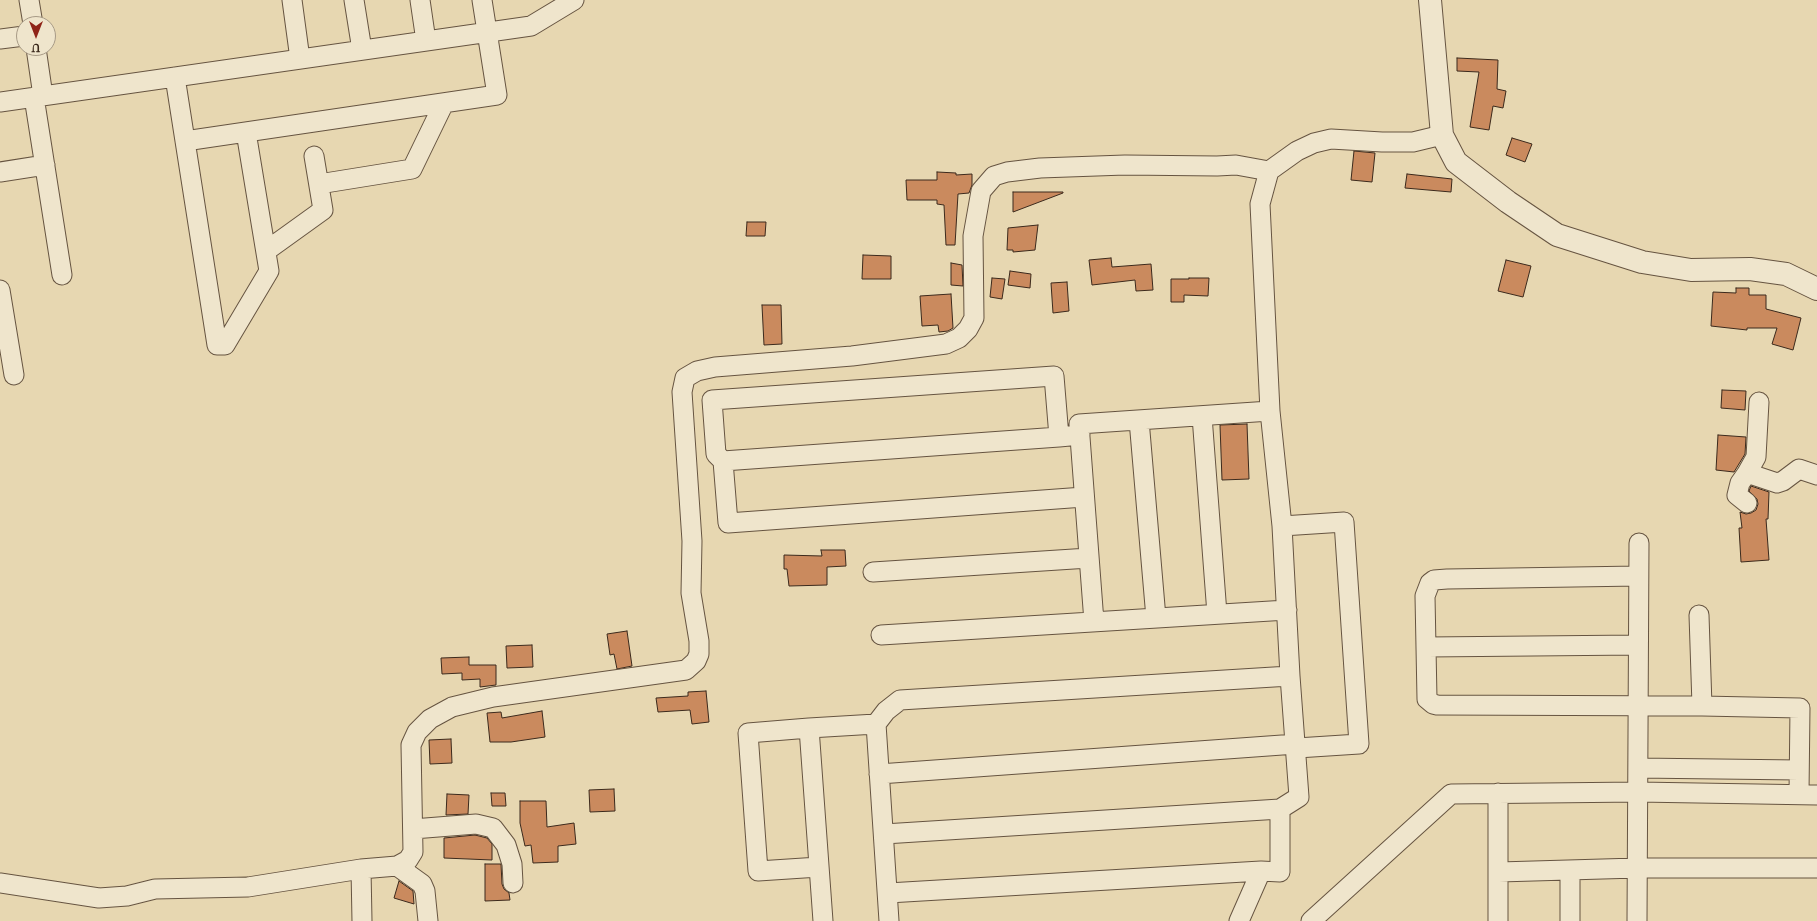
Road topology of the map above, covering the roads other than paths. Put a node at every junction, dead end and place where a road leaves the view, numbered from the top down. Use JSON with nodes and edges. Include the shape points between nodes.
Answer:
{"nodes":[{"id":1,"x":29,"y":0,"type":"edge"},
{"id":2,"x":292,"y":0,"type":"edge"},
{"id":3,"x":354,"y":0,"type":"edge"},
{"id":4,"x":420,"y":0,"type":"edge"},
{"id":5,"x":482,"y":0,"type":"edge"},
{"id":6,"x":574,"y":0,"type":"edge"},
{"id":7,"x":1430,"y":0,"type":"edge"},
{"id":8,"x":32,"y":16,"type":"edge"},
{"id":9,"x":487,"y":32,"type":"junction"},
{"id":10,"x":16,"y":37,"type":"edge"},
{"id":11,"x":0,"y":39,"type":"edge"},
{"id":12,"x":426,"y":41,"type":"junction"},
{"id":13,"x":362,"y":50,"type":"junction"},
{"id":14,"x":36,"y":56,"type":"edge"},
{"id":15,"x":300,"y":59,"type":"junction"},
{"id":16,"x":175,"y":77,"type":"junction"},
{"id":17,"x":39,"y":96,"type":"junction"},
{"id":18,"x":0,"y":102,"type":"edge"},
{"id":19,"x":444,"y":103,"type":"junction"},
{"id":20,"x":246,"y":132,"type":"junction"},
{"id":21,"x":1442,"y":135,"type":"junction"},
{"id":22,"x":185,"y":140,"type":"junction"},
{"id":23,"x":314,"y":156,"type":"dead end"},
{"id":24,"x":45,"y":165,"type":"junction"},
{"id":25,"x":1269,"y":171,"type":"junction"},
{"id":26,"x":0,"y":172,"type":"edge"},
{"id":27,"x":319,"y":184,"type":"junction"},
{"id":28,"x":266,"y":251,"type":"junction"},
{"id":29,"x":62,"y":274,"type":"dead end"},
{"id":30,"x":1817,"y":289,"type":"edge"},
{"id":31,"x":0,"y":290,"type":"edge"},
{"id":32,"x":14,"y":375,"type":"dead end"},
{"id":33,"x":1759,"y":402,"type":"dead end"},
{"id":34,"x":1270,"y":411,"type":"junction"},
{"id":35,"x":1202,"y":416,"type":"junction"},
{"id":36,"x":1139,"y":420,"type":"junction"},
{"id":37,"x":1080,"y":435,"type":"junction"},
{"id":38,"x":1059,"y":437,"type":"junction"},
{"id":39,"x":723,"y":461,"type":"junction"},
{"id":40,"x":1747,"y":473,"type":"junction"},
{"id":41,"x":1817,"y":475,"type":"edge"},
{"id":42,"x":1084,"y":497,"type":"junction"},
{"id":43,"x":1747,"y":503,"type":"dead end"},
{"id":44,"x":1282,"y":526,"type":"junction"},
{"id":45,"x":1638,"y":543,"type":"dead end"},
{"id":46,"x":1089,"y":558,"type":"junction"},
{"id":47,"x":873,"y":572,"type":"dead end"},
{"id":48,"x":1638,"y":576,"type":"junction"},
{"id":49,"x":1287,"y":610,"type":"junction"},
{"id":50,"x":1217,"y":614,"type":"junction"},
{"id":51,"x":1699,"y":615,"type":"dead end"},
{"id":52,"x":1156,"y":618,"type":"junction"},
{"id":53,"x":1094,"y":622,"type":"junction"},
{"id":54,"x":881,"y":635,"type":"dead end"},
{"id":55,"x":1638,"y":645,"type":"junction"},
{"id":56,"x":1427,"y":647,"type":"junction"},
{"id":57,"x":1290,"y":676,"type":"junction"},
{"id":58,"x":1638,"y":706,"type":"junction"},
{"id":59,"x":1702,"y":706,"type":"junction"},
{"id":60,"x":876,"y":724,"type":"junction"},
{"id":61,"x":809,"y":728,"type":"junction"},
{"id":62,"x":1296,"y":746,"type":"junction"},
{"id":63,"x":1638,"y":768,"type":"junction"},
{"id":64,"x":1799,"y":770,"type":"junction"},
{"id":65,"x":879,"y":774,"type":"junction"},
{"id":66,"x":1498,"y":792,"type":"junction"},
{"id":67,"x":1638,"y":792,"type":"junction"},
{"id":68,"x":1808,"y":794,"type":"edge"},
{"id":69,"x":1280,"y":809,"type":"junction"},
{"id":70,"x":413,"y":829,"type":"junction"},
{"id":71,"x":884,"y":834,"type":"junction"},
{"id":72,"x":397,"y":866,"type":"junction"},
{"id":73,"x":819,"y":867,"type":"junction"},
{"id":74,"x":1638,"y":868,"type":"junction"},
{"id":75,"x":1817,"y":868,"type":"edge"},
{"id":76,"x":361,"y":869,"type":"junction"},
{"id":77,"x":1570,"y":870,"type":"junction"},
{"id":78,"x":1261,"y":871,"type":"junction"},
{"id":79,"x":1499,"y":872,"type":"junction"},
{"id":80,"x":0,"y":883,"type":"edge"},
{"id":81,"x":512,"y":883,"type":"dead end"},
{"id":82,"x":888,"y":894,"type":"junction"},
{"id":83,"x":362,"y":921,"type":"edge"},
{"id":84,"x":428,"y":921,"type":"edge"},
{"id":85,"x":823,"y":921,"type":"edge"},
{"id":86,"x":889,"y":921,"type":"edge"},
{"id":87,"x":1239,"y":921,"type":"edge"},
{"id":88,"x":1311,"y":921,"type":"edge"},
{"id":89,"x":1498,"y":921,"type":"edge"},
{"id":90,"x":1570,"y":921,"type":"edge"},
{"id":91,"x":1637,"y":921,"type":"edge"}],
"edges":[{"from":1,"to":8,"type":"street"},
{"from":2,"to":15,"type":"street"},
{"from":3,"to":13,"type":"street"},
{"from":4,"to":12,"type":"street"},
{"from":5,"to":9,"type":"street"},
{"from":6,"to":9,"type":"street","via":[[531,26]]},
{"from":7,"to":21,"type":"street"},
{"from":9,"to":12,"type":"street"},
{"from":9,"to":19,"type":"street","via":[[496,95]]},
{"from":10,"to":11,"type":"street"},
{"from":12,"to":13,"type":"street"},
{"from":13,"to":15,"type":"street"},
{"from":14,"to":17,"type":"street"},
{"from":15,"to":16,"type":"street"},
{"from":16,"to":17,"type":"street"},
{"from":16,"to":22,"type":"street"},
{"from":17,"to":18,"type":"street"},
{"from":17,"to":24,"type":"street"},
{"from":19,"to":20,"type":"street"},
{"from":19,"to":27,"type":"street","via":[[412,169]]},
{"from":20,"to":22,"type":"street"},
{"from":20,"to":28,"type":"street"},
{"from":21,"to":25,"type":"street","via":[[1413,142],[1331,140],[1314,143],[1297,151]]},
{"from":21,"to":30,"type":"street","via":[[1456,162],[1557,235],[1642,262],[1691,270],[1750,269],[1786,274]]},
{"from":22,"to":28,"type":"street","via":[[217,345],[225,345],[269,270]]},
{"from":23,"to":27,"type":"street"},
{"from":24,"to":26,"type":"street"},
{"from":24,"to":29,"type":"street"},
{"from":25,"to":34,"type":"street","via":[[1260,204]]},
{"from":25,"to":70,"type":"street","via":[[1236,165],[1125,165],[1040,168],[994,176],[981,191],[973,236],[974,318],[960,338],[946,344],[852,356],[715,367],[690,374],[685,378],[682,392],[692,541],[691,592],[699,641],[696,661],[686,670],[492,697],[452,706],[430,719],[417,732],[411,745]]},
{"from":27,"to":28,"type":"street","via":[[323,210]]},
{"from":31,"to":32,"type":"street"},
{"from":33,"to":40,"type":"street","via":[[1756,457]]},
{"from":34,"to":35,"type":"street"},
{"from":34,"to":44,"type":"street"},
{"from":35,"to":36,"type":"street"},
{"from":35,"to":50,"type":"street"},
{"from":36,"to":37,"type":"street","via":[[1079,424]]},
{"from":36,"to":52,"type":"street"},
{"from":37,"to":38,"type":"street"},
{"from":37,"to":42,"type":"street"},
{"from":38,"to":39,"type":"street"},
{"from":38,"to":39,"type":"street","via":[[1054,376],[712,400],[716,454]]},
{"from":39,"to":42,"type":"street","via":[[728,523]]},
{"from":40,"to":41,"type":"street","via":[[1777,482],[1783,482],[1799,470]]},
{"from":40,"to":43,"type":"street","via":[[1740,483],[1737,495]]},
{"from":42,"to":46,"type":"street"},
{"from":44,"to":49,"type":"street"},
{"from":44,"to":62,"type":"street","via":[[1344,522],[1359,744]]},
{"from":45,"to":48,"type":"street"},
{"from":46,"to":47,"type":"street"},
{"from":46,"to":53,"type":"street"},
{"from":48,"to":55,"type":"street"},
{"from":48,"to":56,"type":"street","via":[[1434,580],[1430,583],[1425,596]]},
{"from":49,"to":50,"type":"street"},
{"from":49,"to":57,"type":"street"},
{"from":50,"to":52,"type":"street"},
{"from":51,"to":59,"type":"street"},
{"from":52,"to":53,"type":"street"},
{"from":53,"to":54,"type":"street"},
{"from":55,"to":56,"type":"street"},
{"from":55,"to":58,"type":"street"},
{"from":56,"to":58,"type":"street","via":[[1426,694],[1432,704]]},
{"from":57,"to":60,"type":"street","via":[[900,700],[886,711]]},
{"from":57,"to":62,"type":"street"},
{"from":58,"to":59,"type":"street"},
{"from":58,"to":63,"type":"street"},
{"from":59,"to":64,"type":"street","via":[[1800,708]]},
{"from":60,"to":61,"type":"street"},
{"from":60,"to":65,"type":"street"},
{"from":61,"to":73,"type":"street"},
{"from":61,"to":73,"type":"street","via":[[748,733],[753,810],[758,871]]},
{"from":62,"to":65,"type":"street"},
{"from":62,"to":69,"type":"street","via":[[1299,797]]},
{"from":63,"to":64,"type":"street"},
{"from":63,"to":67,"type":"street"},
{"from":64,"to":68,"type":"street"},
{"from":65,"to":71,"type":"street"},
{"from":66,"to":67,"type":"street"},
{"from":66,"to":79,"type":"street"},
{"from":66,"to":88,"type":"street","via":[[1451,794]]},
{"from":67,"to":68,"type":"street"},
{"from":67,"to":74,"type":"street"},
{"from":69,"to":71,"type":"street"},
{"from":69,"to":78,"type":"street","via":[[1280,872]]},
{"from":70,"to":72,"type":"street","via":[[413,852],[408,860]]},
{"from":70,"to":81,"type":"street","via":[[476,824],[493,828],[506,845],[512,864]]},
{"from":71,"to":82,"type":"street"},
{"from":72,"to":76,"type":"street"},
{"from":72,"to":84,"type":"street","via":[[422,884]]},
{"from":73,"to":85,"type":"street"},
{"from":74,"to":75,"type":"street"},
{"from":74,"to":77,"type":"street"},
{"from":74,"to":91,"type":"street"},
{"from":76,"to":80,"type":"street","via":[[248,887],[155,890],[99,898]]},
{"from":76,"to":83,"type":"street"},
{"from":77,"to":79,"type":"street"},
{"from":77,"to":90,"type":"street"},
{"from":78,"to":82,"type":"street"},
{"from":78,"to":87,"type":"street"},
{"from":79,"to":89,"type":"street"},
{"from":82,"to":86,"type":"street"}]}
